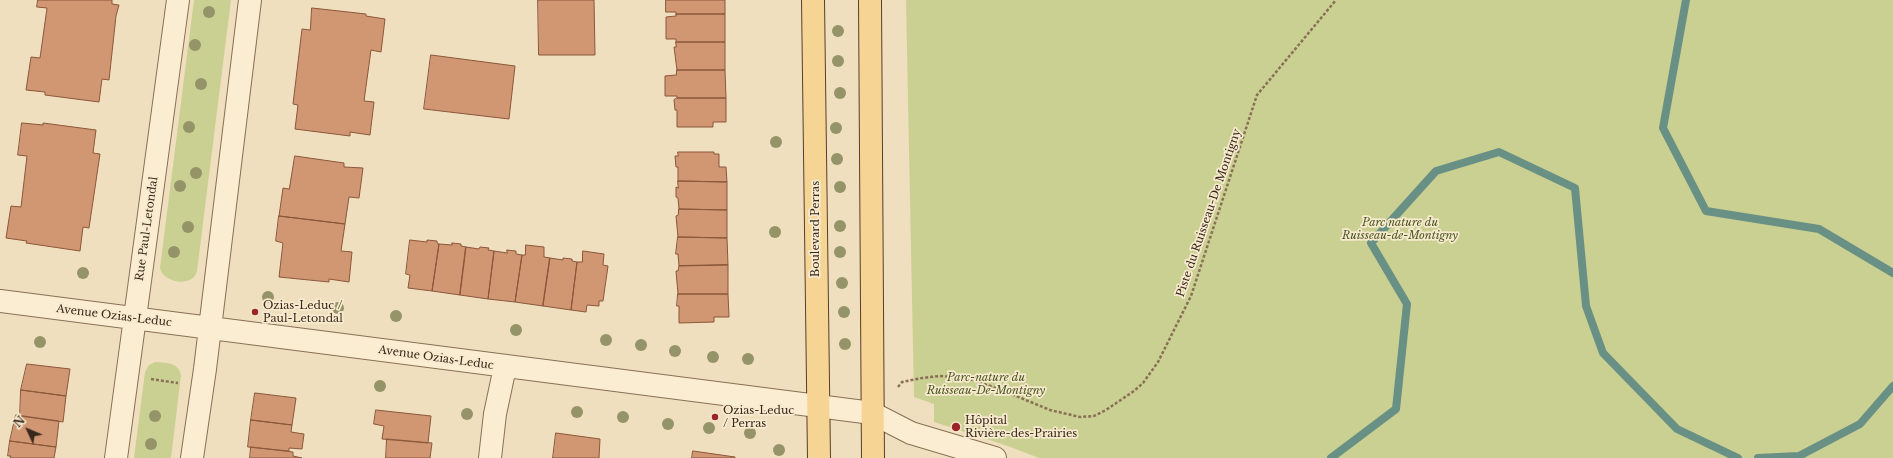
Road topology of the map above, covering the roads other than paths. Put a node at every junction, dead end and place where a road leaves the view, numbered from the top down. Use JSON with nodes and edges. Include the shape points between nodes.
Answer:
{"nodes":[{"id":1,"x":178,"y":0,"type":"edge"},
{"id":2,"x":250,"y":0,"type":"edge"},
{"id":3,"x":813,"y":0,"type":"edge"},
{"id":4,"x":870,"y":0,"type":"edge"},
{"id":5,"x":0,"y":301,"type":"edge"},
{"id":6,"x":134,"y":319,"type":"junction"},
{"id":7,"x":210,"y":328,"type":"junction"},
{"id":8,"x":505,"y":367,"type":"junction"},
{"id":9,"x":819,"y":405,"type":"junction"},
{"id":10,"x":872,"y":413,"type":"junction"},
{"id":11,"x":116,"y":458,"type":"edge"},
{"id":12,"x":192,"y":458,"type":"edge"},
{"id":13,"x":490,"y":458,"type":"edge"},
{"id":14,"x":819,"y":458,"type":"edge"},
{"id":15,"x":873,"y":458,"type":"edge"},
{"id":16,"x":995,"y":458,"type":"edge"}],
"edges":[{"from":1,"to":6,"type":"street","name":"Rue Paul-Letondal"},
{"from":2,"to":7,"type":"street"},
{"from":3,"to":9,"type":"main road","name":"Boulevard Perras"},
{"from":4,"to":10,"type":"main road"},
{"from":5,"to":6,"type":"street","name":"Avenue Ozias-Leduc"},
{"from":6,"to":7,"type":"street","name":"Avenue Ozias-Leduc"},
{"from":6,"to":11,"type":"street","name":"Rue Paul-Letondal"},
{"from":7,"to":8,"type":"street","name":"Avenue Ozias-Leduc"},
{"from":7,"to":12,"type":"street"},
{"from":8,"to":9,"type":"street","name":"Avenue Ozias-Leduc"},
{"from":8,"to":13,"type":"street","via":[[495,414]]},
{"from":9,"to":10,"type":"street","name":"Avenue Ozias-Leduc"},
{"from":9,"to":14,"type":"main road","name":"Boulevard Perras"},
{"from":10,"to":15,"type":"main road"},
{"from":10,"to":16,"type":"street","name":"Avenue Ozias-Leduc","via":[[911,433]]}]}
